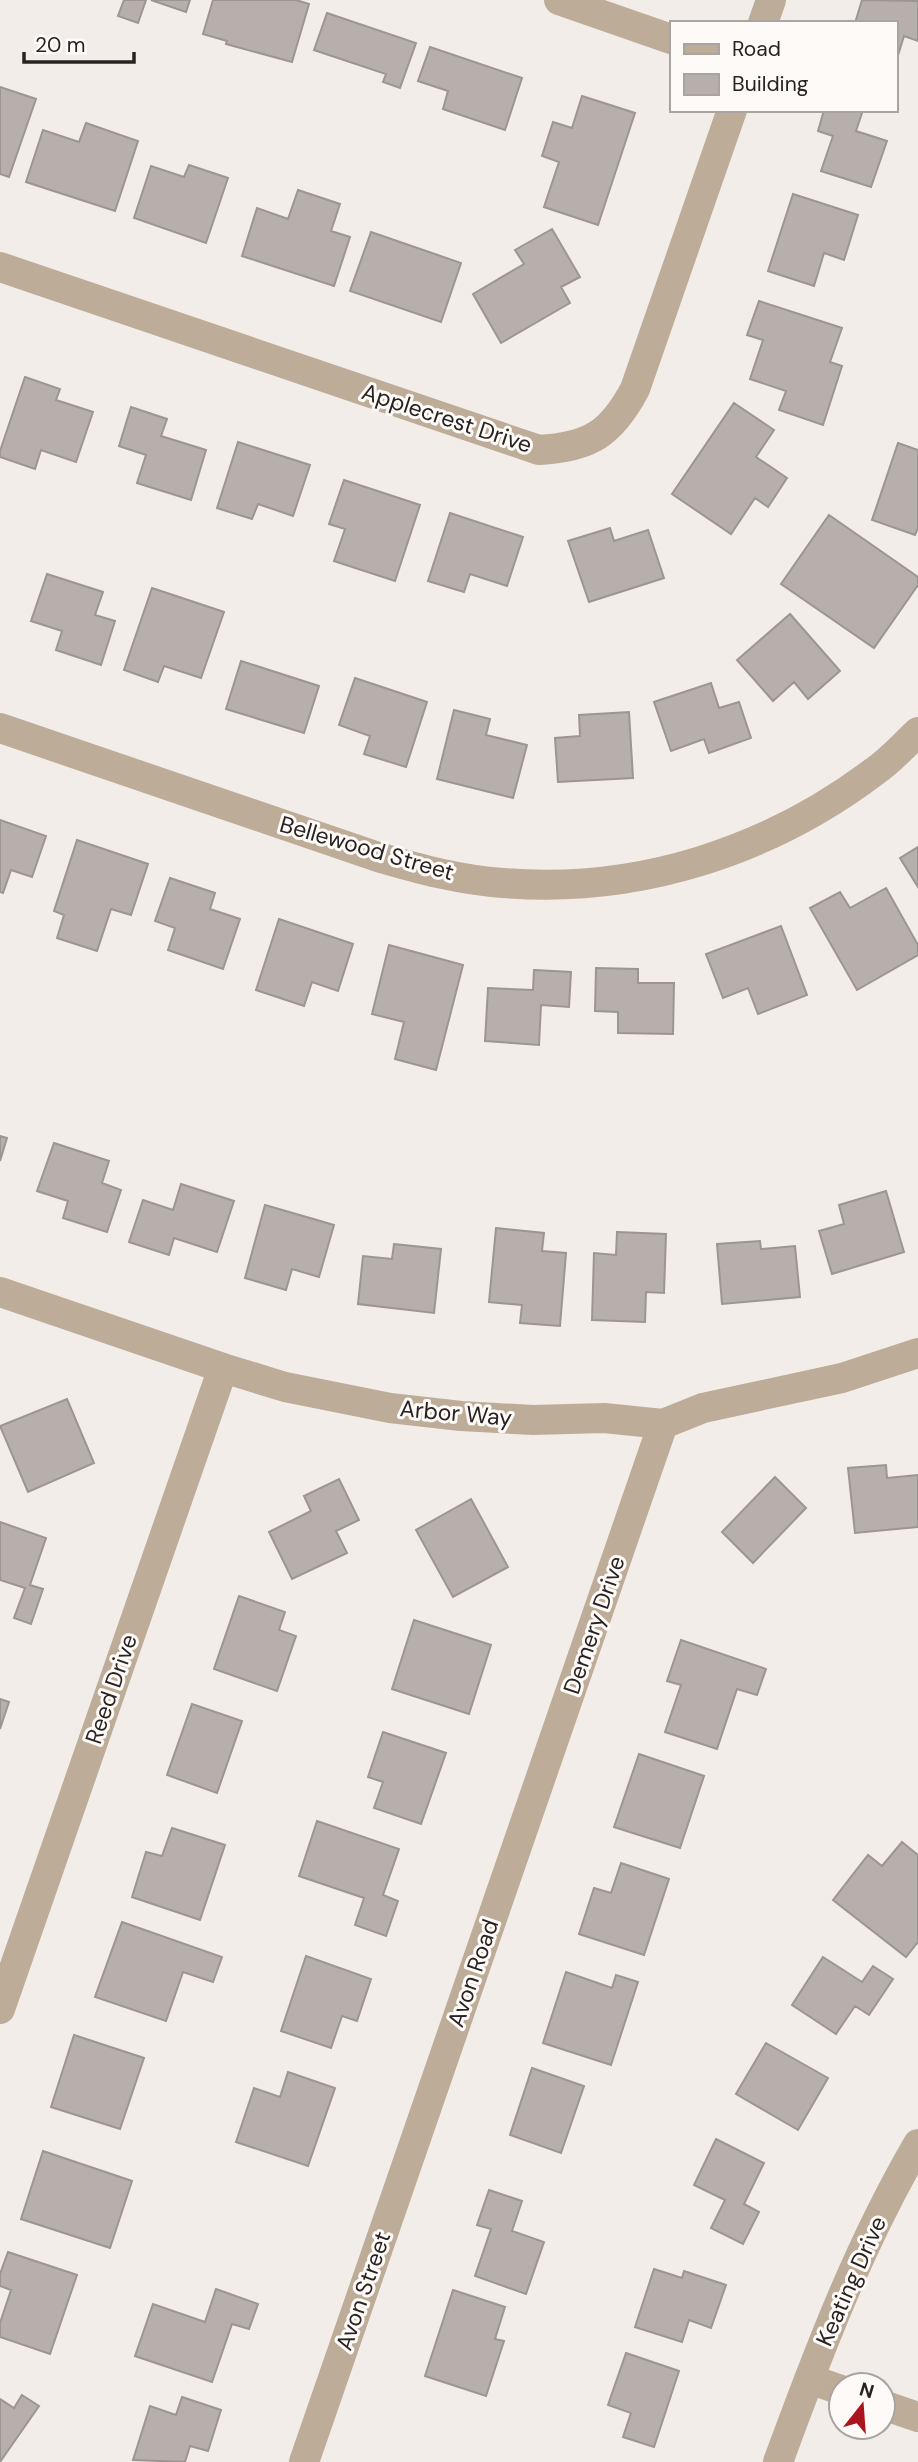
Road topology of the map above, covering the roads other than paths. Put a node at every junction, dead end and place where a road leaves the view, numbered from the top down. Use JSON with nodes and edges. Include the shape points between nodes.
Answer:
{"nodes":[{"id":1,"x":559,"y":0,"type":"edge"},
{"id":2,"x":771,"y":0,"type":"edge"},
{"id":3,"x":764,"y":21,"type":"edge"},
{"id":4,"x":670,"y":39,"type":"edge"},
{"id":5,"x":731,"y":112,"type":"edge"},
{"id":6,"x":0,"y":267,"type":"edge"},
{"id":7,"x":0,"y":728,"type":"edge"},
{"id":8,"x":918,"y":732,"type":"edge"},
{"id":9,"x":0,"y":1292,"type":"edge"},
{"id":10,"x":918,"y":1353,"type":"edge"},
{"id":11,"x":223,"y":1368,"type":"junction"},
{"id":12,"x":663,"y":1424,"type":"junction"},
{"id":13,"x":524,"y":1825,"type":"joint"},
{"id":14,"x":0,"y":2009,"type":"edge"},
{"id":15,"x":422,"y":2121,"type":"joint"},
{"id":16,"x":918,"y":2144,"type":"edge"},
{"id":17,"x":808,"y":2379,"type":"junction"},
{"id":18,"x":827,"y":2385,"type":"edge"},
{"id":19,"x":897,"y":2410,"type":"edge"},
{"id":20,"x":918,"y":2417,"type":"edge"},
{"id":21,"x":304,"y":2462,"type":"edge"},
{"id":22,"x":778,"y":2462,"type":"edge"}],
"edges":[{"from":1,"to":4,"type":"street"},
{"from":2,"to":3,"type":"street"},
{"from":5,"to":6,"type":"street","name":"Applecrest Drive","via":[[635,389],[622,414],[593,439],[567,448],[539,450]]},
{"from":7,"to":8,"type":"street","name":"Bellewood Street","via":[[426,871],[501,883],[551,885],[626,879],[700,863],[771,836],[815,813],[877,770]]},
{"from":9,"to":11,"type":"street","name":"Arbor Way"},
{"from":10,"to":12,"type":"street","name":"Arbor Way","via":[[842,1378],[703,1408]]},
{"from":11,"to":12,"type":"street","name":"Arbor Way","via":[[285,1387],[390,1408],[461,1416],[604,1418]]},
{"from":11,"to":14,"type":"street","name":"Reed Drive"},
{"from":12,"to":13,"type":"street","name":"Demery Drive"},
{"from":13,"to":15,"type":"street","name":"Avon Road"},
{"from":15,"to":21,"type":"street","name":"Avon Street"},
{"from":16,"to":17,"type":"street","name":"Keating Drive","via":[[848,2280]]},
{"from":17,"to":18,"type":"street"},
{"from":17,"to":22,"type":"street","name":"Keating Drive"},
{"from":19,"to":20,"type":"street"}]}
